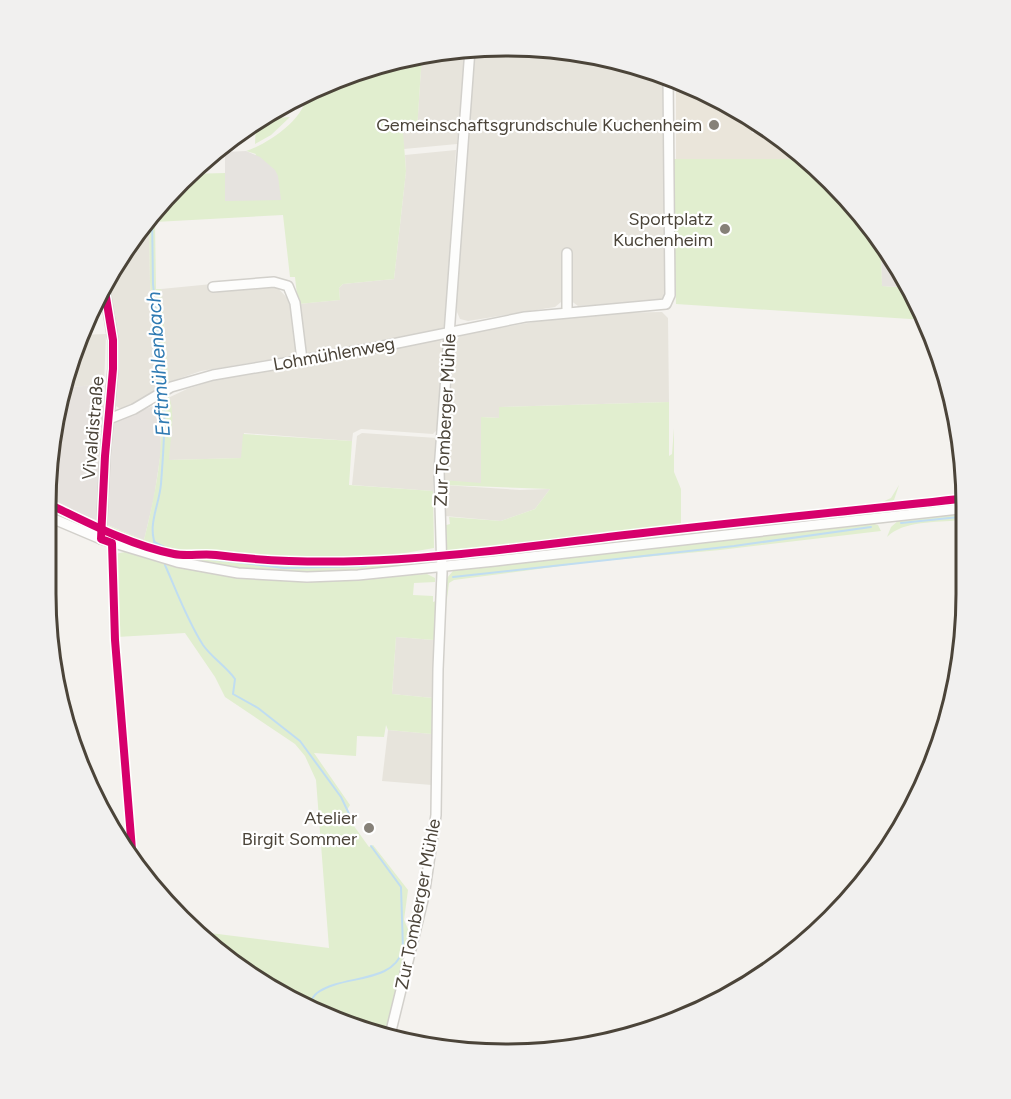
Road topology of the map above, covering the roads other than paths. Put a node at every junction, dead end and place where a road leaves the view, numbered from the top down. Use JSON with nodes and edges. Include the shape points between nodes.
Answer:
{"nodes":[{"id":1,"x":469,"y":57,"type":"edge"},
{"id":2,"x":668,"y":86,"type":"edge"},
{"id":3,"x":567,"y":253,"type":"dead end"},
{"id":4,"x":213,"y":287,"type":"dead end"},
{"id":5,"x":106,"y":299,"type":"edge"},
{"id":6,"x":567,"y":312,"type":"junction"},
{"id":7,"x":449,"y":332,"type":"junction"},
{"id":8,"x":302,"y":360,"type":"junction"},
{"id":9,"x":109,"y":419,"type":"junction"},
{"id":10,"x":956,"y":509,"type":"edge"},
{"id":11,"x":56,"y":520,"type":"edge"},
{"id":12,"x":101,"y":539,"type":"junction"},
{"id":13,"x":442,"y":566,"type":"junction"},
{"id":14,"x":392,"y":1029,"type":"edge"}],
"edges":[{"from":1,"to":7,"type":"street","name":"Zur Tomberger Mühle"},
{"from":2,"to":6,"type":"street","name":"Lohmühlenweg","via":[[668,302],[660,306]]},
{"from":3,"to":6,"type":"street"},
{"from":4,"to":8,"type":"street","via":[[274,282],[288,286],[295,303]]},
{"from":5,"to":9,"type":"street","name":"Vivaldistraße","via":[[114,353]]},
{"from":6,"to":7,"type":"street","name":"Lohmühlenweg"},
{"from":7,"to":8,"type":"street","name":"Lohmühlenweg"},
{"from":7,"to":13,"type":"street","name":"Zur Tomberger Mühle","via":[[439,471]]},
{"from":8,"to":9,"type":"street","name":"Lohmühlenweg","via":[[219,374],[163,391]]},
{"from":9,"to":12,"type":"street","name":"Vivaldistraße"},
{"from":10,"to":13,"type":"street"},
{"from":11,"to":12,"type":"street"},
{"from":12,"to":13,"type":"street","via":[[172,561],[238,573],[307,577]]},
{"from":13,"to":14,"type":"street","name":"Zur Tomberger Mühle","via":[[435,830],[424,896]]}]}
